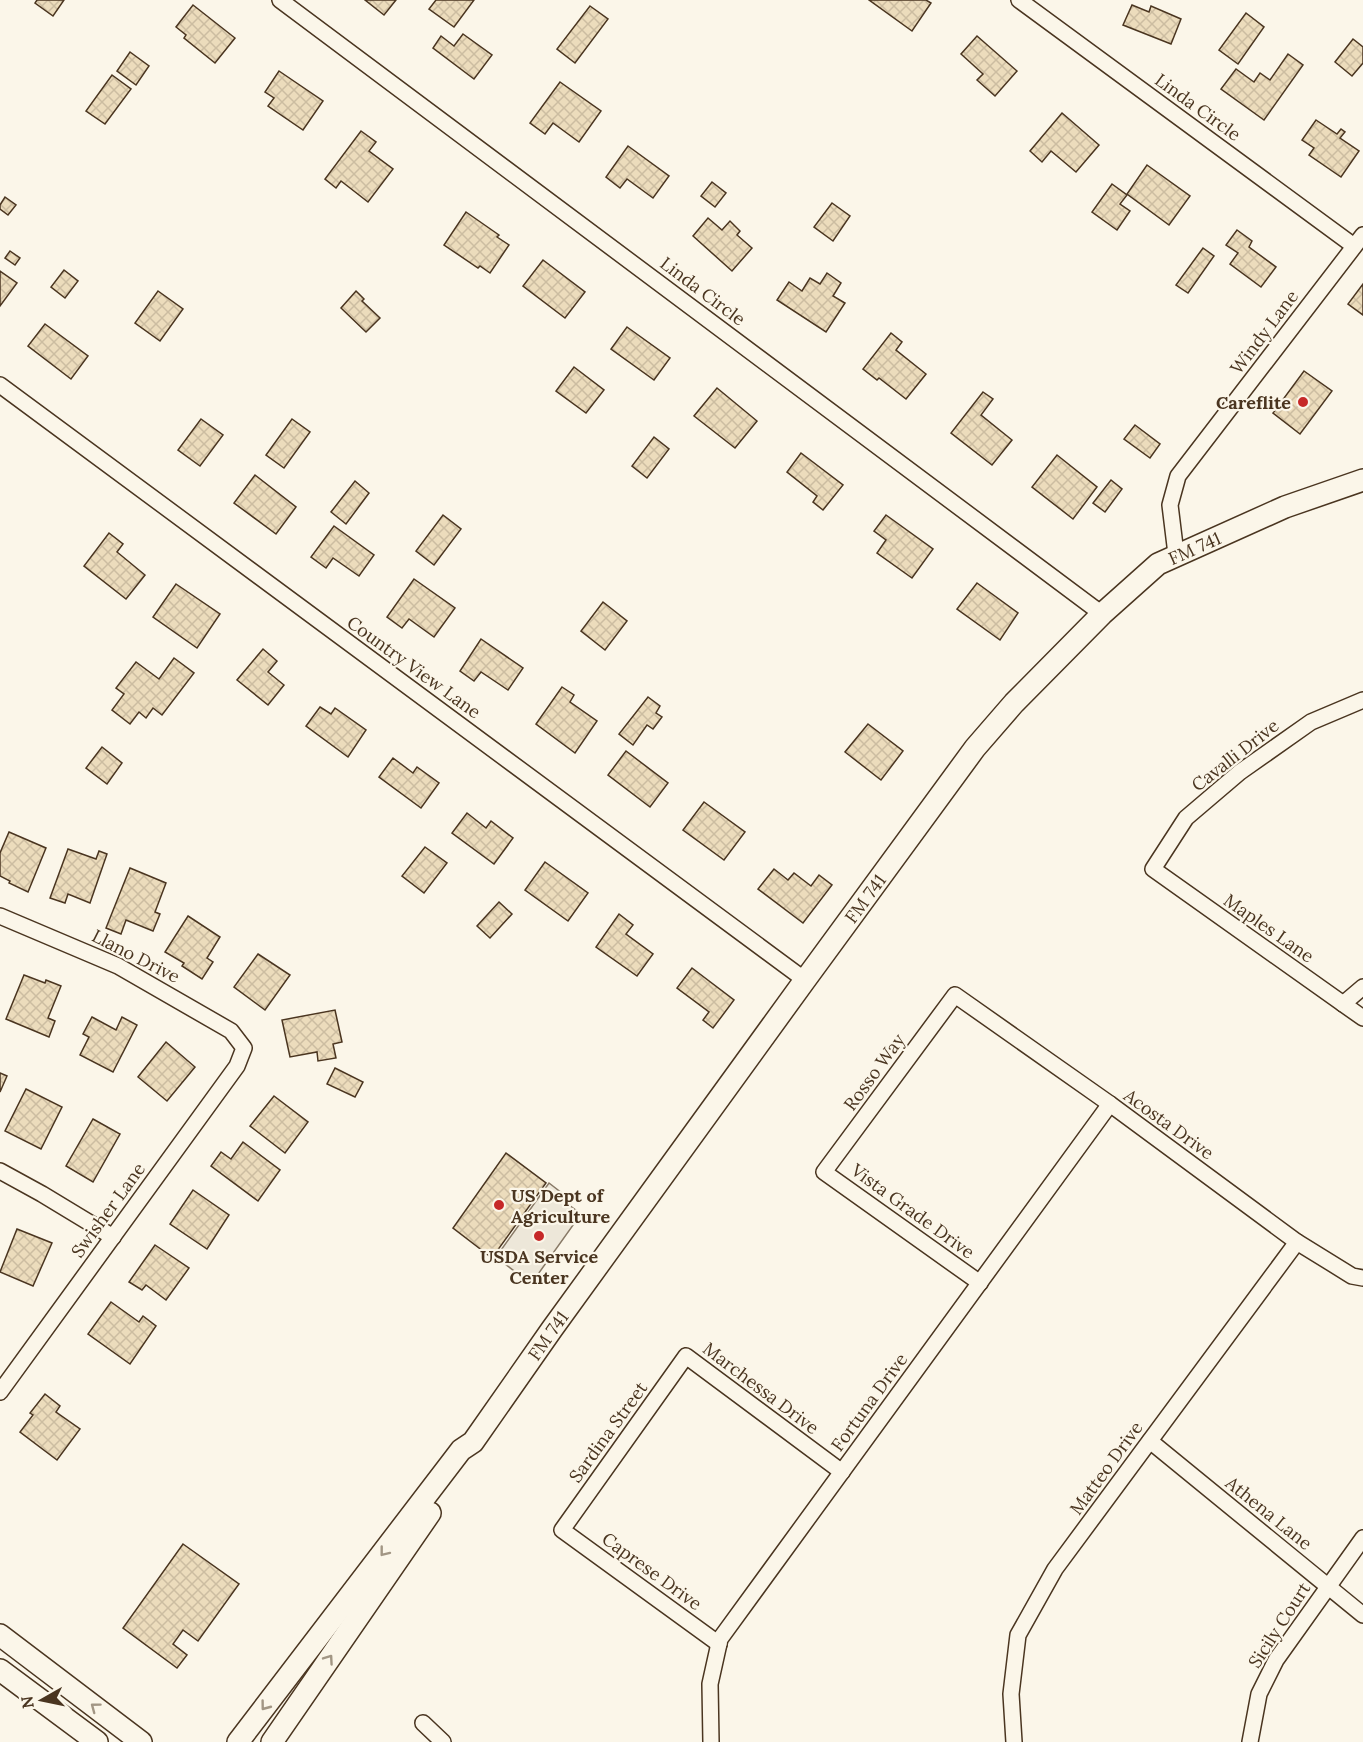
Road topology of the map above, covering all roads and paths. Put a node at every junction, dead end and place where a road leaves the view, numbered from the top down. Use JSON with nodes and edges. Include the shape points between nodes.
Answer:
{"nodes":[{"id":1,"x":280,"y":0,"type":"edge"},
{"id":2,"x":1019,"y":0,"type":"edge"},
{"id":3,"x":1359,"y":241,"type":"edge"},
{"id":4,"x":0,"y":386,"type":"edge"},
{"id":5,"x":1363,"y":480,"type":"edge"},
{"id":6,"x":1176,"y":554,"type":"junction"},
{"id":7,"x":1102,"y":614,"type":"junction"},
{"id":8,"x":1363,"y":699,"type":"edge"},
{"id":9,"x":1153,"y":869,"type":"joint"},
{"id":10,"x":0,"y":916,"type":"edge"},
{"id":11,"x":805,"y":980,"type":"junction"},
{"id":12,"x":1363,"y":987,"type":"edge"},
{"id":13,"x":955,"y":994,"type":"joint"},
{"id":14,"x":1343,"y":1004,"type":"junction"},
{"id":15,"x":1363,"y":1018,"type":"edge"},
{"id":16,"x":244,"y":1048,"type":"joint"},
{"id":17,"x":1110,"y":1104,"type":"junction"},
{"id":18,"x":0,"y":1171,"type":"edge"},
{"id":19,"x":824,"y":1172,"type":"joint"},
{"id":20,"x":113,"y":1237,"type":"junction"},
{"id":21,"x":1297,"y":1242,"type":"junction"},
{"id":22,"x":1363,"y":1278,"type":"edge"},
{"id":23,"x":980,"y":1283,"type":"junction"},
{"id":24,"x":686,"y":1356,"type":"joint"},
{"id":25,"x":0,"y":1392,"type":"edge"},
{"id":26,"x":1150,"y":1441,"type":"junction"},
{"id":27,"x":473,"y":1442,"type":"junction"},
{"id":28,"x":842,"y":1472,"type":"junction"},
{"id":29,"x":561,"y":1530,"type":"joint"},
{"id":30,"x":1363,"y":1538,"type":"edge"},
{"id":31,"x":1328,"y":1586,"type":"junction"},
{"id":32,"x":1363,"y":1615,"type":"edge"},
{"id":33,"x":0,"y":1635,"type":"edge"},
{"id":34,"x":719,"y":1644,"type":"junction"},
{"id":35,"x":0,"y":1671,"type":"edge"},
{"id":36,"x":423,"y":1724,"type":"dead end"},
{"id":37,"x":97,"y":1742,"type":"edge"},
{"id":38,"x":141,"y":1742,"type":"edge"},
{"id":39,"x":238,"y":1742,"type":"edge"},
{"id":40,"x":272,"y":1742,"type":"edge"},
{"id":41,"x":442,"y":1742,"type":"edge"},
{"id":42,"x":711,"y":1742,"type":"edge"},
{"id":43,"x":1014,"y":1742,"type":"edge"},
{"id":44,"x":1250,"y":1742,"type":"edge"}],
"edges":[{"from":1,"to":7,"type":"street","name":"Linda Circle"},
{"from":2,"to":3,"type":"street","name":"Linda Circle"},
{"from":3,"to":6,"type":"street","name":"Windy Lane","via":[[1178,476],[1170,505]]},
{"from":4,"to":11,"type":"street","name":"Country View Lane"},
{"from":5,"to":6,"type":"main road","name":"FM 741","number":"FM 741","via":[[1286,507]]},
{"from":6,"to":7,"type":"main road","name":"FM 741","number":"FM 741","via":[[1158,564]]},
{"from":7,"to":11,"type":"main road","name":"FM 741","number":"FM 741","via":[[975,748]]},
{"from":8,"to":9,"type":"street","name":"Cavalli Drive","via":[[1311,722],[1240,772],[1186,818]]},
{"from":9,"to":14,"type":"street","name":"Maples Lane"},
{"from":10,"to":16,"type":"street","name":"Llano Drive","via":[[118,966],[231,1031]]},
{"from":11,"to":27,"type":"main road","name":"FM 741","number":"FM 741"},
{"from":12,"to":14,"type":"street"},
{"from":13,"to":17,"type":"street","name":"Acosta Drive"},
{"from":13,"to":19,"type":"street","name":"Rosso Way"},
{"from":14,"to":15,"type":"street","name":"Maples Lane"},
{"from":16,"to":20,"type":"street","name":"Swisher Lane","via":[[237,1066]]},
{"from":17,"to":21,"type":"street","name":"Acosta Drive"},
{"from":17,"to":23,"type":"street","name":"Fortuna Drive"},
{"from":18,"to":20,"type":"street"},
{"from":19,"to":23,"type":"street","name":"Vista Grade Drive"},
{"from":20,"to":25,"type":"street","name":"Swisher Lane"},
{"from":21,"to":22,"type":"street","name":"Acosta Drive","via":[[1352,1276]]},
{"from":21,"to":26,"type":"street","name":"Matteo Drive"},
{"from":23,"to":28,"type":"street","name":"Fortuna Drive"},
{"from":24,"to":28,"type":"street","name":"Marchessa Drive"},
{"from":24,"to":29,"type":"street","name":"Sardina Street"},
{"from":26,"to":31,"type":"street","name":"Athena Lane"},
{"from":26,"to":43,"type":"street","name":"Matteo Drive","via":[[1055,1569],[1018,1635],[1011,1694]]},
{"from":27,"to":39,"type":"main road","name":"FM 741","number":"FM 741","one_way":true,"via":[[461,1450]]},
{"from":40,"to":27,"type":"main road","name":"FM 741","number":"FM 741","one_way":true,"via":[[470,1455]]},
{"from":28,"to":34,"type":"street","name":"Fortuna Drive"},
{"from":29,"to":34,"type":"street","name":"Caprese Drive"},
{"from":30,"to":31,"type":"street","name":"Sicily Court"},
{"from":31,"to":32,"type":"street","name":"Athena Lane"},
{"from":31,"to":44,"type":"street","name":"Sicily Court","via":[[1276,1660],[1258,1694]]},
{"from":38,"to":33,"type":"main road","one_way":true},
{"from":34,"to":42,"type":"street","name":"Fortuna Drive","via":[[710,1684]]},
{"from":35,"to":37,"type":"main road"},
{"from":36,"to":41,"type":"street"}]}
